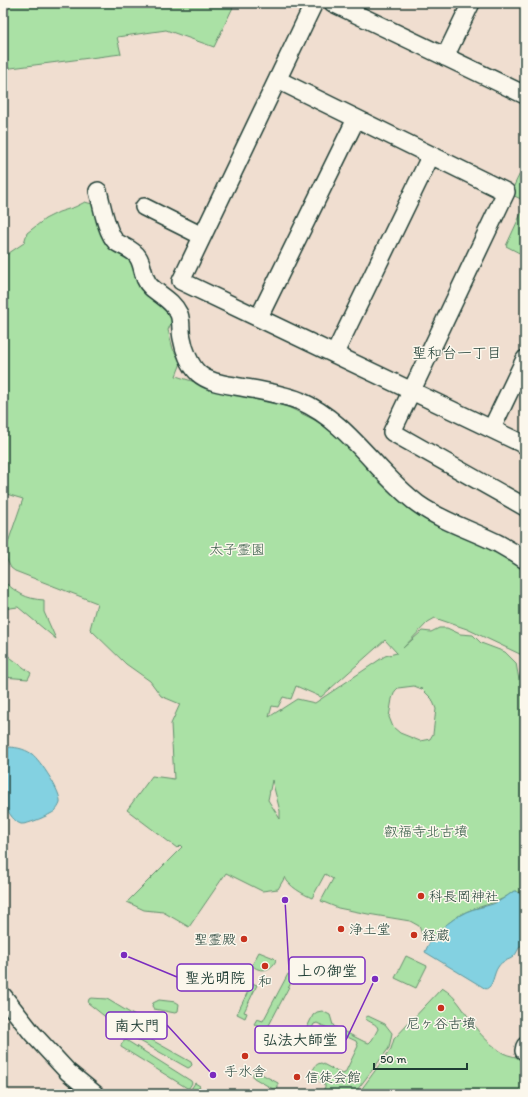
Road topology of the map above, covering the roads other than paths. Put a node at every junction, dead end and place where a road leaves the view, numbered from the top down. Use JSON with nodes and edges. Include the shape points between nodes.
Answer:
{"nodes":[{"id":1,"x":314,"y":3,"type":"edge"},
{"id":2,"x":333,"y":3,"type":"edge"},
{"id":3,"x":471,"y":3,"type":"edge"},
{"id":4,"x":445,"y":57,"type":"junction"},
{"id":5,"x":278,"y":80,"type":"junction"},
{"id":6,"x":525,"y":95,"type":"edge"},
{"id":7,"x":356,"y":119,"type":"junction"},
{"id":8,"x":431,"y":155,"type":"junction"},
{"id":9,"x":98,"y":191,"type":"dead end"},
{"id":10,"x":144,"y":207,"type":"dead end"},
{"id":11,"x":202,"y":236,"type":"junction"},
{"id":12,"x":181,"y":281,"type":"junction"},
{"id":13,"x":168,"y":299,"type":"junction"},
{"id":14,"x":259,"y":317,"type":"junction"},
{"id":15,"x":336,"y":354,"type":"junction"},
{"id":16,"x":525,"y":359,"type":"edge"},
{"id":17,"x":412,"y":390,"type":"junction"},
{"id":18,"x":492,"y":428,"type":"junction"},
{"id":19,"x":525,"y":445,"type":"edge"},
{"id":20,"x":525,"y":507,"type":"edge"},
{"id":21,"x":525,"y":560,"type":"edge"},
{"id":22,"x":3,"y":996,"type":"edge"},
{"id":23,"x":525,"y":1046,"type":"edge"},
{"id":24,"x":525,"y":1051,"type":"edge"},
{"id":25,"x":95,"y":1094,"type":"edge"}],
"edges":[{"from":1,"to":5,"type":"street"},
{"from":2,"to":4,"type":"street"},
{"from":3,"to":4,"type":"street"},
{"from":4,"to":6,"type":"street"},
{"from":5,"to":7,"type":"street"},
{"from":5,"to":11,"type":"street"},
{"from":7,"to":8,"type":"street"},
{"from":7,"to":14,"type":"street"},
{"from":8,"to":15,"type":"street"},
{"from":8,"to":17,"type":"street","via":[[506,192]]},
{"from":9,"to":13,"type":"street","via":[[107,226],[114,240],[138,256],[145,278]]},
{"from":10,"to":11,"type":"street"},
{"from":11,"to":12,"type":"street"},
{"from":12,"to":13,"type":"street"},
{"from":12,"to":14,"type":"street"},
{"from":13,"to":21,"type":"street","via":[[179,315],[185,350],[198,373],[218,383],[287,397],[312,407],[336,424],[418,504],[499,544]]},
{"from":14,"to":15,"type":"street"},
{"from":15,"to":17,"type":"street"},
{"from":16,"to":18,"type":"street"},
{"from":17,"to":18,"type":"street"},
{"from":17,"to":20,"type":"street","via":[[392,432]]},
{"from":18,"to":19,"type":"street"},
{"from":22,"to":25,"type":"street","via":[[32,1033],[68,1072]]},
{"from":23,"to":24,"type":"street"}]}
